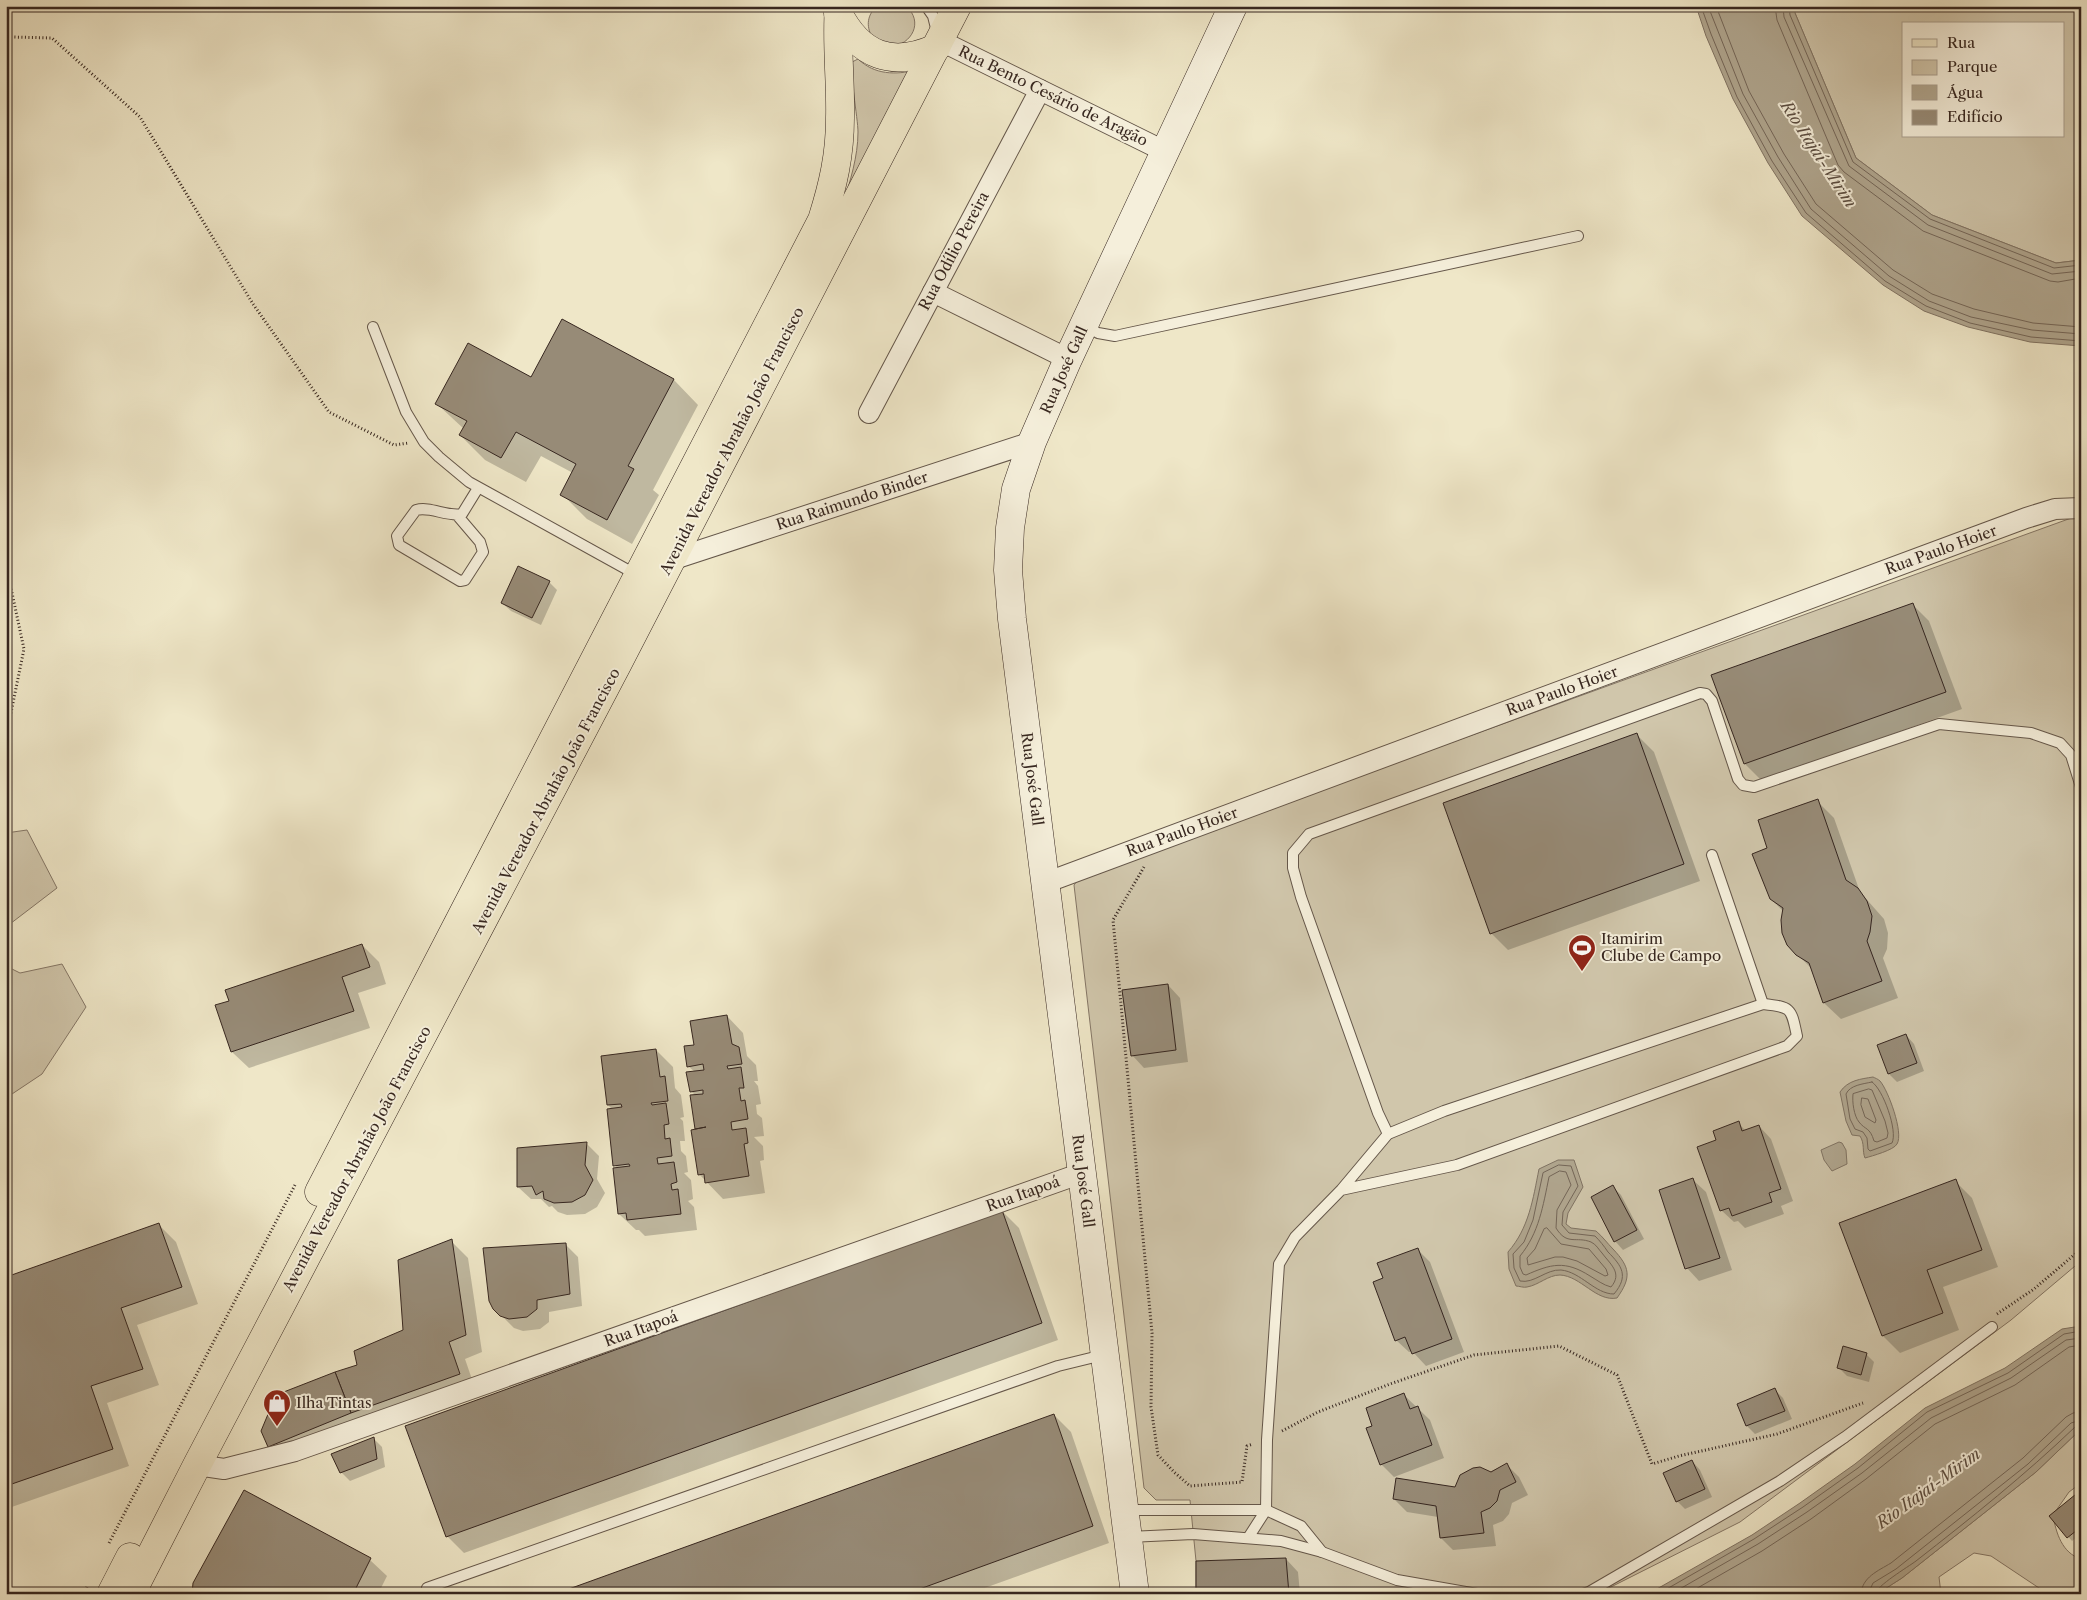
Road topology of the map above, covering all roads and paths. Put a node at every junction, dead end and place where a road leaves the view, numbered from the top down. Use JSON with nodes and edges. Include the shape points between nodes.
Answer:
{"nodes":[{"id":1,"x":926,"y":6,"type":"edge"},
{"id":2,"x":958,"y":6,"type":"edge"},
{"id":3,"x":1233,"y":6,"type":"edge"},
{"id":4,"x":839,"y":10,"type":"edge"},
{"id":5,"x":6,"y":42,"type":"edge"},
{"id":6,"x":938,"y":44,"type":"junction"},
{"id":7,"x":1040,"y":90,"type":"junction"},
{"id":8,"x":1166,"y":152,"type":"junction"},
{"id":9,"x":1578,"y":236,"type":"dead end"},
{"id":10,"x":933,"y":292,"type":"junction"},
{"id":11,"x":1084,"y":325,"type":"junction"},
{"id":12,"x":373,"y":327,"type":"dead end"},
{"id":13,"x":1068,"y":359,"type":"junction"},
{"id":14,"x":868,"y":413,"type":"dead end"},
{"id":15,"x":424,"y":442,"type":"junction"},
{"id":16,"x":1032,"y":442,"type":"junction"},
{"id":17,"x":478,"y":488,"type":"junction"},
{"id":18,"x":2081,"y":508,"type":"edge"},
{"id":19,"x":457,"y":514,"type":"junction"},
{"id":20,"x":671,"y":560,"type":"junction"},
{"id":21,"x":6,"y":565,"type":"edge"},
{"id":22,"x":638,"y":575,"type":"junction"},
{"id":23,"x":6,"y":737,"type":"edge"},
{"id":24,"x":2081,"y":787,"type":"edge"},
{"id":25,"x":1712,"y":855,"type":"dead end"},
{"id":26,"x":1147,"y":862,"type":"dead end"},
{"id":27,"x":1045,"y":883,"type":"junction"},
{"id":28,"x":1763,"y":1004,"type":"junction"},
{"id":29,"x":1388,"y":1134,"type":"junction"},
{"id":30,"x":1082,"y":1173,"type":"junction"},
{"id":31,"x":1341,"y":1190,"type":"junction"},
{"id":32,"x":2081,"y":1249,"type":"edge"},
{"id":33,"x":1996,"y":1315,"type":"dead end"},
{"id":34,"x":1992,"y":1326,"type":"dead end"},
{"id":35,"x":1104,"y":1354,"type":"junction"},
{"id":36,"x":1865,"y":1402,"type":"dead end"},
{"id":37,"x":1267,"y":1440,"type":"junction"},
{"id":38,"x":197,"y":1465,"type":"junction"},
{"id":39,"x":1124,"y":1510,"type":"junction"},
{"id":40,"x":1266,"y":1510,"type":"junction"},
{"id":41,"x":1127,"y":1537,"type":"junction"},
{"id":42,"x":1248,"y":1538,"type":"junction"},
{"id":43,"x":1322,"y":1552,"type":"junction"},
{"id":44,"x":427,"y":1588,"type":"dead end"},
{"id":45,"x":111,"y":1594,"type":"edge"},
{"id":46,"x":132,"y":1594,"type":"edge"},
{"id":47,"x":1135,"y":1594,"type":"edge"},
{"id":48,"x":1478,"y":1594,"type":"edge"},
{"id":49,"x":1583,"y":1594,"type":"edge"}],
"edges":[{"from":1,"to":6,"type":"lane","via":[[933,16]]},
{"from":2,"to":6,"type":"main road","name":"Avenida Vereador Abrahão João Francisco"},
{"from":3,"to":8,"type":"main road","name":"Rua José Gall"},
{"from":4,"to":6,"type":"main road","via":[[852,36],[878,54],[910,57]]},
{"from":4,"to":22,"type":"main road","name":"Avenida Vereador Abrahão João Francisco","via":[[838,155],[834,184],[822,220]]},
{"from":5,"to":15,"type":"path","via":[[11,37],[52,38],[140,117],[253,304],[329,412],[394,445]]},
{"from":6,"to":7,"type":"street","name":"Rua Bento Cesário de Aragão"},
{"from":6,"to":20,"type":"main road","name":"Avenida Vereador Abrahão João Francisco"},
{"from":7,"to":8,"type":"street","name":"Rua Bento Cesário de Aragão"},
{"from":7,"to":10,"type":"street","name":"Rua Odílio Pereira"},
{"from":8,"to":11,"type":"main road","name":"Rua José Gall"},
{"from":9,"to":11,"type":"lane","via":[[1115,336],[1098,333]]},
{"from":10,"to":13,"type":"street"},
{"from":10,"to":14,"type":"street","name":"Rua Odílio Pereira"},
{"from":11,"to":13,"type":"main road","name":"Rua José Gall"},
{"from":12,"to":15,"type":"lane","via":[[406,412]]},
{"from":13,"to":16,"type":"main road","name":"Rua José Gall"},
{"from":15,"to":17,"type":"lane","via":[[453,470]]},
{"from":16,"to":20,"type":"street","name":"Rua Raimundo Binder"},
{"from":16,"to":27,"type":"main road","name":"Rua José Gall","via":[[1016,489],[1008,570]]},
{"from":17,"to":19,"type":"lane","via":[[462,514]]},
{"from":17,"to":22,"type":"lane"},
{"from":18,"to":27,"type":"street","name":"Rua Paulo Hoier","via":[[2055,509],[2026,518]]},
{"from":19,"to":19,"type":"lane","via":[[416,510],[397,540],[399,545],[460,581],[465,580],[483,552],[480,542]]},
{"from":20,"to":38,"type":"main road","name":"Avenida Vereador Abrahão João Francisco"},
{"from":21,"to":23,"type":"path","via":[[24,649]]},
{"from":22,"to":45,"type":"main road","name":"Avenida Vereador Abrahão João Francisco"},
{"from":24,"to":29,"type":"lane","via":[[2071,755],[2060,743],[2031,734],[1939,724],[1754,787],[1743,785],[1738,779],[1712,701],[1700,693],[1309,834],[1293,853],[1293,868]]},
{"from":25,"to":28,"type":"lane"},
{"from":26,"to":37,"type":"path","via":[[1113,920],[1152,1334],[1150,1407],[1158,1455],[1190,1486],[1242,1482],[1248,1446]]},
{"from":27,"to":30,"type":"main road","name":"Rua José Gall"},
{"from":28,"to":29,"type":"lane"},
{"from":28,"to":31,"type":"lane","via":[[1784,1006],[1792,1014],[1797,1036],[1787,1046],[1457,1165]]},
{"from":29,"to":31,"type":"lane"},
{"from":30,"to":35,"type":"main road","name":"Rua José Gall"},
{"from":30,"to":38,"type":"street","name":"Rua Itapoá","via":[[295,1451],[224,1469]]},
{"from":31,"to":37,"type":"lane","via":[[1295,1237],[1279,1264]]},
{"from":32,"to":33,"type":"path","via":[[2034,1289]]},
{"from":34,"to":49,"type":"lane","via":[[1845,1437],[1780,1481]]},
{"from":35,"to":39,"type":"main road","name":"Rua José Gall"},
{"from":35,"to":44,"type":"lane","via":[[1058,1366]]},
{"from":36,"to":37,"type":"path","via":[[1777,1434],[1652,1464],[1617,1375],[1559,1346],[1474,1355],[1318,1412]]},
{"from":37,"to":40,"type":"lane"},
{"from":38,"to":46,"type":"main road","name":"Avenida Vereador Abrahão João Francisco"},
{"from":39,"to":40,"type":"lane"},
{"from":39,"to":41,"type":"main road","name":"Rua José Gall"},
{"from":40,"to":42,"type":"lane"},
{"from":40,"to":43,"type":"lane","via":[[1301,1526]]},
{"from":41,"to":42,"type":"lane","via":[[1193,1534]]},
{"from":41,"to":47,"type":"main road","name":"Rua José Gall"},
{"from":42,"to":43,"type":"lane","via":[[1281,1541]]},
{"from":43,"to":48,"type":"lane","via":[[1397,1580]]}]}
